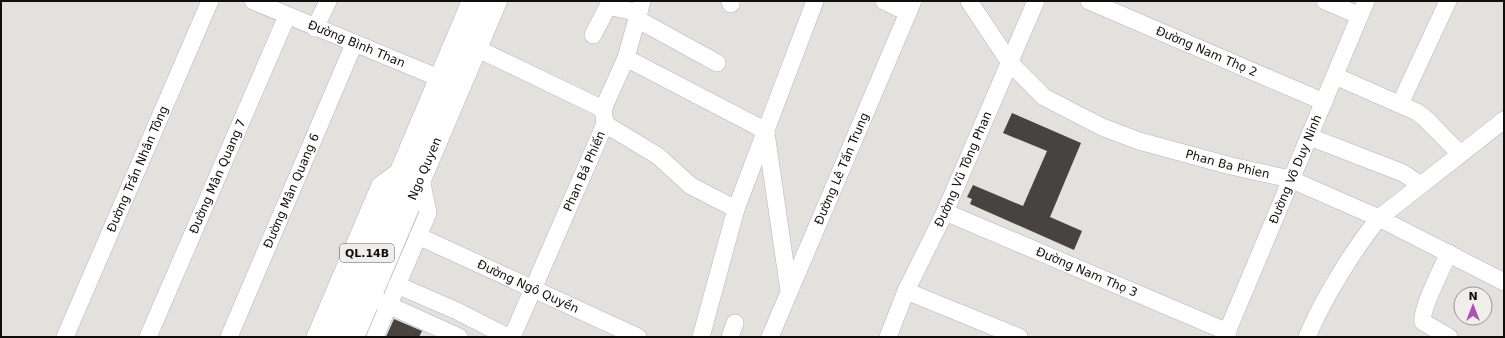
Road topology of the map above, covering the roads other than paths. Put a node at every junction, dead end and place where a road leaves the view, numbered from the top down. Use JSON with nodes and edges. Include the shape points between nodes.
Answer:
{"nodes":[{"id":1,"x":210,"y":1,"type":"edge"},
{"id":2,"x":253,"y":1,"type":"edge"},
{"id":3,"x":328,"y":1,"type":"edge"},
{"id":4,"x":815,"y":1,"type":"edge"},
{"id":5,"x":884,"y":1,"type":"edge"},
{"id":6,"x":969,"y":1,"type":"edge"},
{"id":7,"x":1036,"y":1,"type":"edge"},
{"id":8,"x":1089,"y":1,"type":"edge"},
{"id":9,"x":1325,"y":1,"type":"edge"},
{"id":10,"x":1448,"y":1,"type":"edge"},
{"id":11,"x":497,"y":2,"type":"edge"},
{"id":12,"x":271,"y":4,"type":"edge"},
{"id":13,"x":466,"y":6,"type":"edge"},
{"id":14,"x":910,"y":7,"type":"edge"},
{"id":15,"x":1363,"y":8,"type":"edge"},
{"id":16,"x":639,"y":11,"type":"edge"},
{"id":17,"x":287,"y":16,"type":"junction"},
{"id":18,"x":315,"y":28,"type":"junction"},
{"id":19,"x":593,"y":35,"type":"dead end"},
{"id":20,"x":354,"y":44,"type":"junction"},
{"id":21,"x":476,"y":48,"type":"junction"},
{"id":22,"x":626,"y":58,"type":"junction"},
{"id":23,"x":717,"y":63,"type":"dead end"},
{"id":24,"x":1010,"y":63,"type":"junction"},
{"id":25,"x":1335,"y":76,"type":"junction"},
{"id":26,"x":450,"y":83,"type":"junction"},
{"id":27,"x":1324,"y":102,"type":"junction"},
{"id":28,"x":1400,"y":104,"type":"junction"},
{"id":29,"x":604,"y":116,"type":"junction"},
{"id":30,"x":1504,"y":120,"type":"edge"},
{"id":31,"x":766,"y":131,"type":"junction"},
{"id":32,"x":1310,"y":137,"type":"junction"},
{"id":33,"x":1460,"y":154,"type":"junction"},
{"id":34,"x":411,"y":174,"type":"junction"},
{"id":35,"x":1290,"y":179,"type":"junction"},
{"id":36,"x":1422,"y":185,"type":"junction"},
{"id":37,"x":736,"y":209,"type":"junction"},
{"id":38,"x":945,"y":212,"type":"junction"},
{"id":39,"x":1379,"y":218,"type":"junction"},
{"id":40,"x":418,"y":236,"type":"junction"},
{"id":41,"x":1449,"y":253,"type":"junction"},
{"id":42,"x":1504,"y":282,"type":"edge"},
{"id":43,"x":397,"y":285,"type":"junction"},
{"id":44,"x":532,"y":288,"type":"junction"},
{"id":45,"x":789,"y":291,"type":"junction"},
{"id":46,"x":906,"y":291,"type":"junction"},
{"id":47,"x":379,"y":301,"type":"junction"},
{"id":48,"x":457,"y":311,"type":"junction"},
{"id":49,"x":453,"y":334,"type":"edge"},
{"id":50,"x":1227,"y":334,"type":"edge"},
{"id":51,"x":65,"y":337,"type":"edge"},
{"id":52,"x":148,"y":337,"type":"edge"},
{"id":53,"x":229,"y":337,"type":"edge"},
{"id":54,"x":315,"y":337,"type":"edge"},
{"id":55,"x":331,"y":337,"type":"edge"},
{"id":56,"x":353,"y":337,"type":"edge"},
{"id":57,"x":375,"y":337,"type":"edge"},
{"id":58,"x":508,"y":337,"type":"edge"},
{"id":59,"x":512,"y":337,"type":"edge"},
{"id":60,"x":638,"y":337,"type":"edge"},
{"id":61,"x":701,"y":337,"type":"edge"},
{"id":62,"x":770,"y":337,"type":"edge"},
{"id":63,"x":888,"y":337,"type":"edge"},
{"id":64,"x":1019,"y":337,"type":"edge"},
{"id":65,"x":1307,"y":337,"type":"edge"},
{"id":66,"x":1449,"y":337,"type":"edge"}],
"edges":[{"from":1,"to":51,"type":"street","name":"Đường Trần Nhân Tông"},
{"from":2,"to":12,"type":"street","name":"Đường Bình Than"},
{"from":3,"to":18,"type":"street"},
{"from":4,"to":31,"type":"street"},
{"from":5,"to":14,"type":"street"},
{"from":6,"to":24,"type":"street","name":"Phan Ba Phien"},
{"from":7,"to":24,"type":"street","name":"Đường Vũ Tông Phan"},
{"from":8,"to":27,"type":"street","name":"Đường Nam Thọ 2"},
{"from":9,"to":15,"type":"street"},
{"from":10,"to":28,"type":"street"},
{"from":11,"to":21,"type":"highway","name":"Ngo Quyen","number":"QL.14B"},
{"from":12,"to":17,"type":"street","name":"Đường Bình Than"},
{"from":13,"to":26,"type":"highway","name":"Ngo Quyen","number":"QL.14B"},
{"from":14,"to":45,"type":"street","name":"Đường Lê Tấn Trung"},
{"from":15,"to":25,"type":"street","name":"Đường Võ Duy Ninh"},
{"from":16,"to":19,"type":"street","via":[[608,6]]},
{"from":16,"to":22,"type":"street","name":"Phan Bá Phiến"},
{"from":16,"to":23,"type":"street"},
{"from":17,"to":18,"type":"street","name":"Đường Bình Than"},
{"from":17,"to":52,"type":"street","name":"Đường Mân Quang 7"},
{"from":18,"to":20,"type":"street","name":"Đường Bình Than"},
{"from":20,"to":26,"type":"street","name":"Đường Bình Than"},
{"from":20,"to":53,"type":"street","name":"Đường Mân Quang 6"},
{"from":21,"to":26,"type":"highway","name":"Ngo Quyen","number":"QL.14B"},
{"from":21,"to":29,"type":"street"},
{"from":22,"to":29,"type":"street","name":"Phan Bá Phiến"},
{"from":22,"to":31,"type":"street"},
{"from":24,"to":35,"type":"street","name":"Phan Ba Phien","via":[[1044,97],[1102,127],[1139,141]]},
{"from":24,"to":38,"type":"street","name":"Đường Vũ Tông Phan"},
{"from":25,"to":27,"type":"street","name":"Đường Võ Duy Ninh"},
{"from":25,"to":28,"type":"street"},
{"from":26,"to":34,"type":"highway","name":"Ngo Quyen","number":"QL.14B"},
{"from":27,"to":32,"type":"street","name":"Đường Võ Duy Ninh"},
{"from":28,"to":33,"type":"street","via":[[1426,119]]},
{"from":29,"to":37,"type":"street","via":[[658,156],[691,186]]},
{"from":29,"to":44,"type":"street","name":"Phan Bá Phiến"},
{"from":30,"to":33,"type":"street"},
{"from":31,"to":37,"type":"street"},
{"from":31,"to":45,"type":"street"},
{"from":32,"to":35,"type":"street","name":"Đường Võ Duy Ninh"},
{"from":32,"to":36,"type":"street","via":[[1403,173]]},
{"from":33,"to":36,"type":"street"},
{"from":34,"to":40,"type":"street","via":[[428,213]]},
{"from":34,"to":47,"type":"highway","name":"Ngo Quyen","number":"QL.14B"},
{"from":34,"to":54,"type":"street","via":[[380,186]]},
{"from":34,"to":55,"type":"highway","name":"Ngo Quyen","number":"QL.14B"},
{"from":35,"to":39,"type":"street","name":"Phan Ba Phien"},
{"from":35,"to":50,"type":"street","name":"Đường Võ Duy Ninh"},
{"from":36,"to":39,"type":"street"},
{"from":37,"to":61,"type":"street"},
{"from":38,"to":46,"type":"street","name":"Đường Vũ Tông Phan"},
{"from":38,"to":50,"type":"street","name":"Đường Nam Thọ 3"},
{"from":39,"to":41,"type":"street","name":"Phan Ba Phien"},
{"from":39,"to":65,"type":"street","via":[[1365,235]]},
{"from":40,"to":43,"type":"street"},
{"from":40,"to":44,"type":"street","name":"Đường Ngô Quyền"},
{"from":41,"to":42,"type":"street","name":"Phan Ba Phien"},
{"from":41,"to":66,"type":"street","via":[[1422,319]]},
{"from":43,"to":47,"type":"street"},
{"from":43,"to":48,"type":"street"},
{"from":44,"to":59,"type":"street","name":"Phan Bá Phiến"},
{"from":44,"to":60,"type":"street","name":"Đường Ngô Quyền"},
{"from":45,"to":62,"type":"street","name":"Đường Lê Tấn Trung"},
{"from":46,"to":63,"type":"street","name":"Đường Vũ Tông Phan"},
{"from":46,"to":64,"type":"street"},
{"from":47,"to":49,"type":"street"},
{"from":47,"to":56,"type":"highway","name":"Ngo Quyen","number":"QL.14B"},
{"from":47,"to":57,"type":"street"},
{"from":48,"to":49,"type":"street"},
{"from":48,"to":58,"type":"street"}]}
